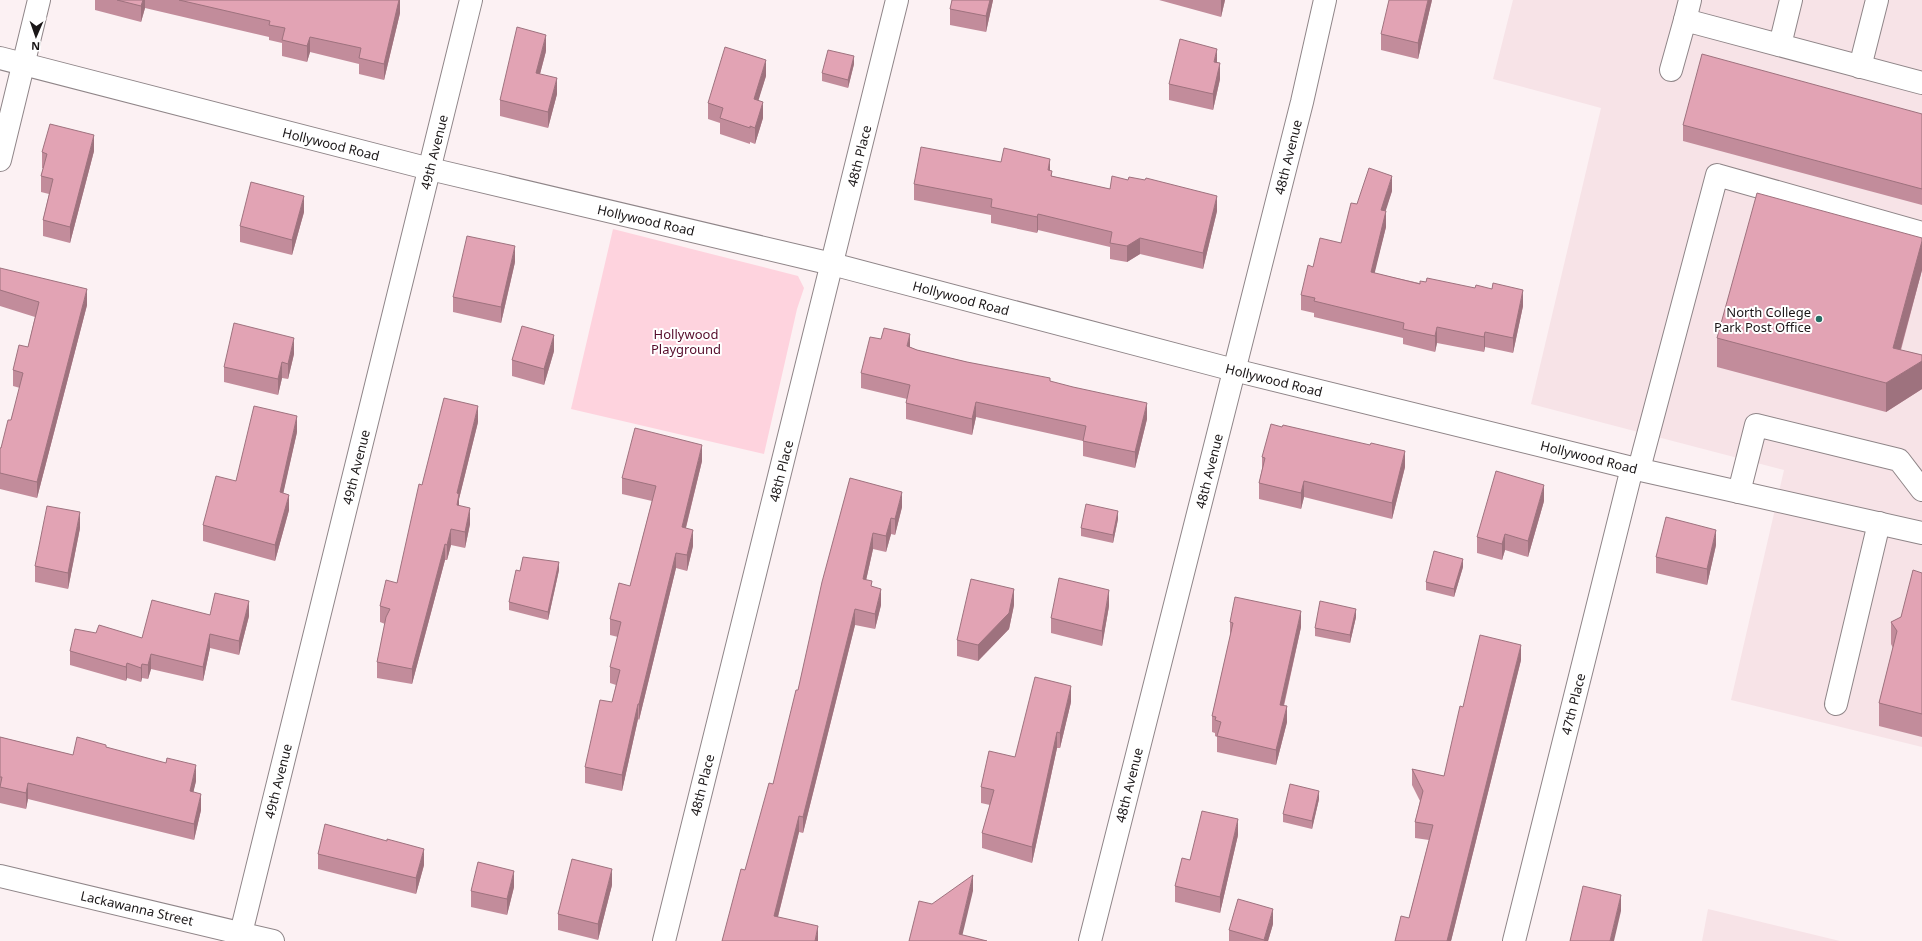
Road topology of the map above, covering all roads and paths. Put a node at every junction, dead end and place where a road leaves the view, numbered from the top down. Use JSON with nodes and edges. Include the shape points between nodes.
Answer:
{"nodes":[{"id":1,"x":39,"y":0,"type":"edge"},
{"id":2,"x":471,"y":0,"type":"edge"},
{"id":3,"x":897,"y":0,"type":"edge"},
{"id":4,"x":1325,"y":0,"type":"edge"},
{"id":5,"x":1791,"y":0,"type":"edge"},
{"id":6,"x":1877,"y":0,"type":"edge"},
{"id":7,"x":1687,"y":10,"type":"edge"},
{"id":8,"x":1780,"y":45,"type":"junction"},
{"id":9,"x":0,"y":58,"type":"edge"},
{"id":10,"x":23,"y":64,"type":"junction"},
{"id":11,"x":1860,"y":67,"type":"junction"},
{"id":12,"x":1672,"y":70,"type":"dead end"},
{"id":13,"x":1922,"y":83,"type":"edge"},
{"id":14,"x":0,"y":160,"type":"edge"},
{"id":15,"x":430,"y":169,"type":"junction"},
{"id":16,"x":1922,"y":233,"type":"edge"},
{"id":17,"x":832,"y":264,"type":"junction"},
{"id":18,"x":1234,"y":370,"type":"junction"},
{"id":19,"x":1636,"y":468,"type":"junction"},
{"id":20,"x":1922,"y":490,"type":"edge"},
{"id":21,"x":1739,"y":492,"type":"junction"},
{"id":22,"x":1880,"y":524,"type":"junction"},
{"id":23,"x":1922,"y":533,"type":"edge"},
{"id":24,"x":1836,"y":704,"type":"dead end"},
{"id":25,"x":0,"y":876,"type":"edge"},
{"id":26,"x":240,"y":933,"type":"junction"},
{"id":27,"x":273,"y":941,"type":"edge"},
{"id":28,"x":664,"y":941,"type":"edge"},
{"id":29,"x":1090,"y":941,"type":"edge"},
{"id":30,"x":1514,"y":941,"type":"edge"}],
"edges":[{"from":1,"to":10,"type":"street"},
{"from":2,"to":15,"type":"street","name":"49th Avenue"},
{"from":3,"to":17,"type":"street","name":"48th Place"},
{"from":4,"to":18,"type":"street","name":"48th Avenue","via":[[1302,102]]},
{"from":5,"to":8,"type":"street"},
{"from":6,"to":11,"type":"street"},
{"from":7,"to":8,"type":"street"},
{"from":7,"to":12,"type":"street"},
{"from":8,"to":11,"type":"street"},
{"from":9,"to":10,"type":"street","name":"Hollywood Road"},
{"from":10,"to":14,"type":"street"},
{"from":10,"to":15,"type":"street","name":"Hollywood Road"},
{"from":11,"to":13,"type":"street"},
{"from":15,"to":17,"type":"street","name":"Hollywood Road"},
{"from":15,"to":26,"type":"street","name":"49th Avenue"},
{"from":16,"to":19,"type":"street","name":"47th Place","via":[[1718,175]]},
{"from":17,"to":18,"type":"street","name":"Hollywood Road"},
{"from":17,"to":28,"type":"street","name":"48th Place"},
{"from":18,"to":19,"type":"street","name":"Hollywood Road"},
{"from":18,"to":29,"type":"street","name":"48th Avenue"},
{"from":19,"to":21,"type":"street","name":"Hollywood Road"},
{"from":19,"to":30,"type":"street","name":"47th Place"},
{"from":20,"to":21,"type":"street","via":[[1899,460],[1756,425]]},
{"from":21,"to":22,"type":"street","name":"Hollywood Road"},
{"from":22,"to":23,"type":"street","name":"Hollywood Road"},
{"from":22,"to":24,"type":"street"},
{"from":25,"to":26,"type":"street","name":"Lackawanna Street"},
{"from":26,"to":27,"type":"street","name":"Lackawanna Street"}]}
